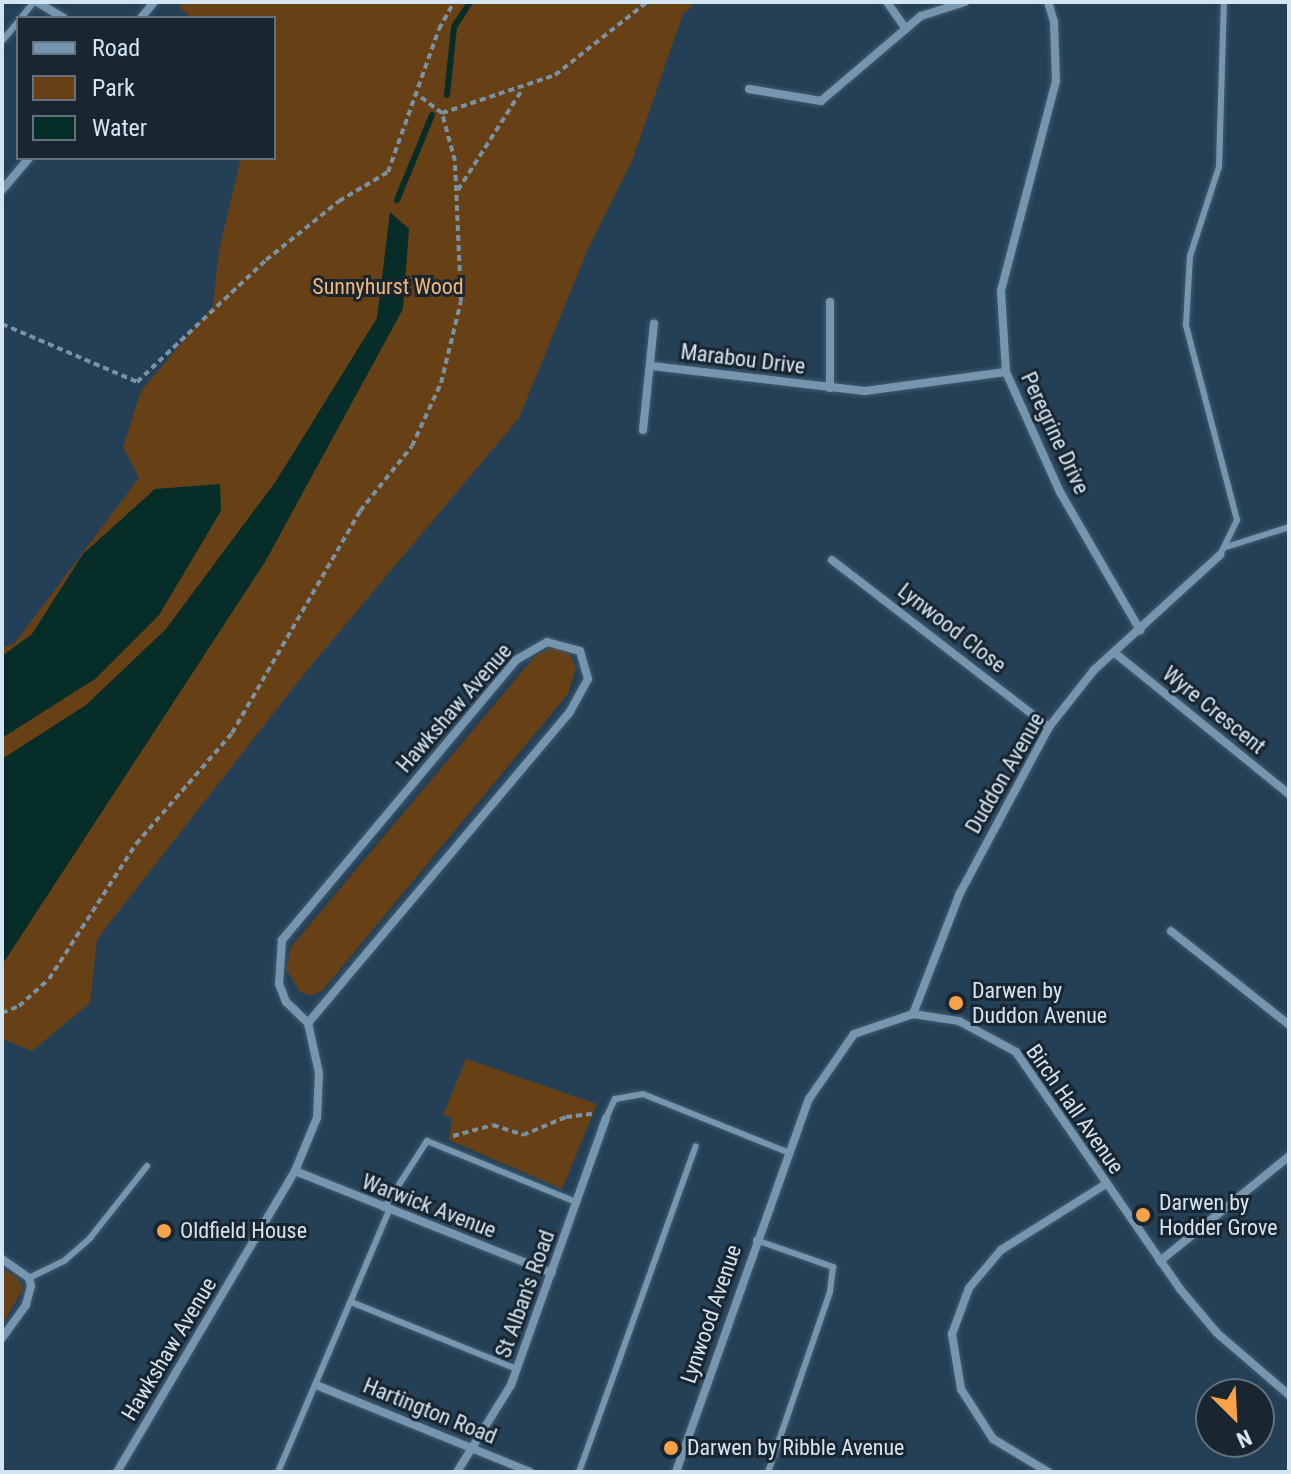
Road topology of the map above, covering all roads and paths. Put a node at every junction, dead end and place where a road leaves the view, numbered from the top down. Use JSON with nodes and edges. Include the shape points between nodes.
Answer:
{"nodes":[{"id":1,"x":35,"y":2,"type":"edge"},
{"id":2,"x":454,"y":2,"type":"edge"},
{"id":3,"x":647,"y":2,"type":"edge"},
{"id":4,"x":887,"y":2,"type":"edge"},
{"id":5,"x":965,"y":2,"type":"edge"},
{"id":6,"x":1048,"y":2,"type":"edge"},
{"id":7,"x":1224,"y":2,"type":"edge"},
{"id":8,"x":60,"y":16,"type":"edge"},
{"id":9,"x":16,"y":25,"type":"edge"},
{"id":10,"x":906,"y":29,"type":"junction"},
{"id":11,"x":2,"y":41,"type":"edge"},
{"id":12,"x":524,"y":88,"type":"junction"},
{"id":13,"x":749,"y":89,"type":"dead end"},
{"id":14,"x":417,"y":94,"type":"junction"},
{"id":15,"x":442,"y":113,"type":"junction"},
{"id":16,"x":27,"y":160,"type":"edge"},
{"id":17,"x":2,"y":190,"type":"edge"},
{"id":18,"x":457,"y":192,"type":"junction"},
{"id":19,"x":830,"y":302,"type":"dead end"},
{"id":20,"x":2,"y":324,"type":"edge"},
{"id":21,"x":654,"y":324,"type":"dead end"},
{"id":22,"x":652,"y":366,"type":"junction"},
{"id":23,"x":1006,"y":372,"type":"junction"},
{"id":24,"x":830,"y":388,"type":"junction"},
{"id":25,"x":643,"y":430,"type":"dead end"},
{"id":26,"x":1289,"y":527,"type":"edge"},
{"id":27,"x":1226,"y":547,"type":"junction"},
{"id":28,"x":1220,"y":555,"type":"joint"},
{"id":29,"x":832,"y":560,"type":"dead end"},
{"id":30,"x":1140,"y":630,"type":"junction"},
{"id":31,"x":1116,"y":654,"type":"junction"},
{"id":32,"x":1049,"y":727,"type":"junction"},
{"id":33,"x":1289,"y":794,"type":"edge"},
{"id":34,"x":1171,"y":931,"type":"dead end"},
{"id":35,"x":2,"y":1013,"type":"edge"},
{"id":36,"x":913,"y":1014,"type":"junction"},
{"id":37,"x":308,"y":1023,"type":"junction"},
{"id":38,"x":1289,"y":1025,"type":"edge"},
{"id":39,"x":606,"y":1118,"type":"junction"},
{"id":40,"x":427,"y":1141,"type":"junction"},
{"id":41,"x":696,"y":1146,"type":"dead end"},
{"id":42,"x":791,"y":1154,"type":"junction"},
{"id":43,"x":1289,"y":1156,"type":"edge"},
{"id":44,"x":147,"y":1166,"type":"dead end"},
{"id":45,"x":785,"y":1170,"type":"joint"},
{"id":46,"x":295,"y":1171,"type":"junction"},
{"id":47,"x":1106,"y":1184,"type":"junction"},
{"id":48,"x":576,"y":1202,"type":"junction"},
{"id":49,"x":386,"y":1210,"type":"junction"},
{"id":50,"x":756,"y":1240,"type":"junction"},
{"id":51,"x":2,"y":1259,"type":"edge"},
{"id":52,"x":1160,"y":1261,"type":"junction"},
{"id":53,"x":551,"y":1273,"type":"junction"},
{"id":54,"x":29,"y":1278,"type":"junction"},
{"id":55,"x":351,"y":1302,"type":"junction"},
{"id":56,"x":2,"y":1338,"type":"edge"},
{"id":57,"x":517,"y":1369,"type":"junction"},
{"id":58,"x":316,"y":1385,"type":"junction"},
{"id":59,"x":1289,"y":1395,"type":"edge"},
{"id":60,"x":472,"y":1448,"type":"junction"},
{"id":61,"x":117,"y":1472,"type":"edge"},
{"id":62,"x":278,"y":1472,"type":"edge"},
{"id":63,"x":457,"y":1472,"type":"edge"},
{"id":64,"x":530,"y":1472,"type":"edge"},
{"id":65,"x":579,"y":1472,"type":"edge"},
{"id":66,"x":676,"y":1472,"type":"edge"},
{"id":67,"x":768,"y":1472,"type":"edge"},
{"id":68,"x":1048,"y":1472,"type":"edge"}],
"edges":[{"from":1,"to":8,"type":"street"},
{"from":2,"to":14,"type":"path"},
{"from":3,"to":12,"type":"path","via":[[555,75]]},
{"from":4,"to":10,"type":"street"},
{"from":5,"to":10,"type":"street","via":[[921,16]]},
{"from":6,"to":23,"type":"street","name":"Peregrine Drive","via":[[1056,81],[1001,291]]},
{"from":7,"to":27,"type":"lane","via":[[1219,167],[1190,256],[1186,325],[1237,520]]},
{"from":9,"to":11,"type":"lane"},
{"from":10,"to":13,"type":"street","via":[[821,101]]},
{"from":12,"to":15,"type":"path"},
{"from":12,"to":18,"type":"path"},
{"from":14,"to":15,"type":"path"},
{"from":14,"to":20,"type":"path","via":[[388,172],[339,201],[266,260],[137,382]]},
{"from":15,"to":18,"type":"path"},
{"from":16,"to":17,"type":"street"},
{"from":18,"to":35,"type":"path","via":[[461,301],[441,383],[412,446],[360,511],[232,733],[136,844],[49,979],[19,1006]]},
{"from":19,"to":24,"type":"street","name":"Marabou Drive"},
{"from":21,"to":22,"type":"street","name":"Marabou Drive"},
{"from":22,"to":24,"type":"street","name":"Marabou Drive"},
{"from":22,"to":25,"type":"street","name":"Marabou Drive"},
{"from":23,"to":24,"type":"street","name":"Marabou Drive","via":[[865,391]]},
{"from":23,"to":30,"type":"street","name":"Peregrine Drive","via":[[1060,492]]},
{"from":26,"to":27,"type":"lane"},
{"from":27,"to":28,"type":"lane"},
{"from":28,"to":30,"type":"street","name":"Duddon Avenue"},
{"from":29,"to":32,"type":"street","name":"Lynwood Close"},
{"from":30,"to":31,"type":"street","name":"Duddon Avenue"},
{"from":31,"to":32,"type":"street","name":"Duddon Avenue","via":[[1094,670]]},
{"from":31,"to":33,"type":"street","name":"Wyre Crescent"},
{"from":32,"to":36,"type":"street","name":"Duddon Avenue","via":[[960,893]]},
{"from":34,"to":38,"type":"street"},
{"from":36,"to":42,"type":"street","name":"Birch Hall Avenue","via":[[854,1034],[809,1099]]},
{"from":36,"to":47,"type":"street","name":"Birch Hall Avenue","via":[[959,1021],[1016,1052]]},
{"from":37,"to":37,"type":"street","name":"Hawkshaw Avenue","via":[[286,1002],[279,984],[277,957],[298,918],[516,660],[547,642],[580,651],[588,679],[569,713]]},
{"from":37,"to":46,"type":"street","name":"Hawkshaw Avenue","via":[[320,1100]]},
{"from":39,"to":40,"type":"path","via":[[586,1113],[523,1135],[493,1125]]},
{"from":39,"to":42,"type":"lane","via":[[615,1099],[643,1094]]},
{"from":39,"to":48,"type":"street","name":"St Alban's Road"},
{"from":40,"to":48,"type":"lane"},
{"from":40,"to":49,"type":"lane"},
{"from":41,"to":65,"type":"lane"},
{"from":42,"to":45,"type":"street","name":"Birch Hall Avenue"},
{"from":43,"to":52,"type":"street"},
{"from":44,"to":54,"type":"lane","via":[[90,1238],[64,1261]]},
{"from":45,"to":50,"type":"street","name":"Lynwood Avenue"},
{"from":46,"to":49,"type":"street","name":"Warwick Avenue"},
{"from":46,"to":61,"type":"street","name":"Hawkshaw Avenue"},
{"from":47,"to":52,"type":"street","name":"Birch Hall Avenue"},
{"from":47,"to":68,"type":"street","via":[[1001,1250],[969,1288],[952,1334],[961,1389],[993,1439]]},
{"from":48,"to":53,"type":"street","name":"St Alban's Road"},
{"from":49,"to":53,"type":"street","name":"Warwick Avenue"},
{"from":49,"to":55,"type":"lane"},
{"from":50,"to":66,"type":"street","name":"Lynwood Avenue"},
{"from":50,"to":67,"type":"lane","via":[[833,1267],[830,1292]]},
{"from":51,"to":54,"type":"street"},
{"from":52,"to":59,"type":"street","name":"Birch Hall Avenue","via":[[1217,1333]]},
{"from":53,"to":57,"type":"street","name":"St Alban's Road"},
{"from":54,"to":56,"type":"street","via":[[26,1305]]},
{"from":55,"to":57,"type":"lane"},
{"from":55,"to":58,"type":"lane"},
{"from":57,"to":60,"type":"street","name":"St Alban's Road"},
{"from":58,"to":60,"type":"street","name":"Hartington Road"},
{"from":58,"to":62,"type":"lane"},
{"from":60,"to":63,"type":"street","name":"St Alban's Road"},
{"from":60,"to":64,"type":"street","name":"Hartington Road"}]}
